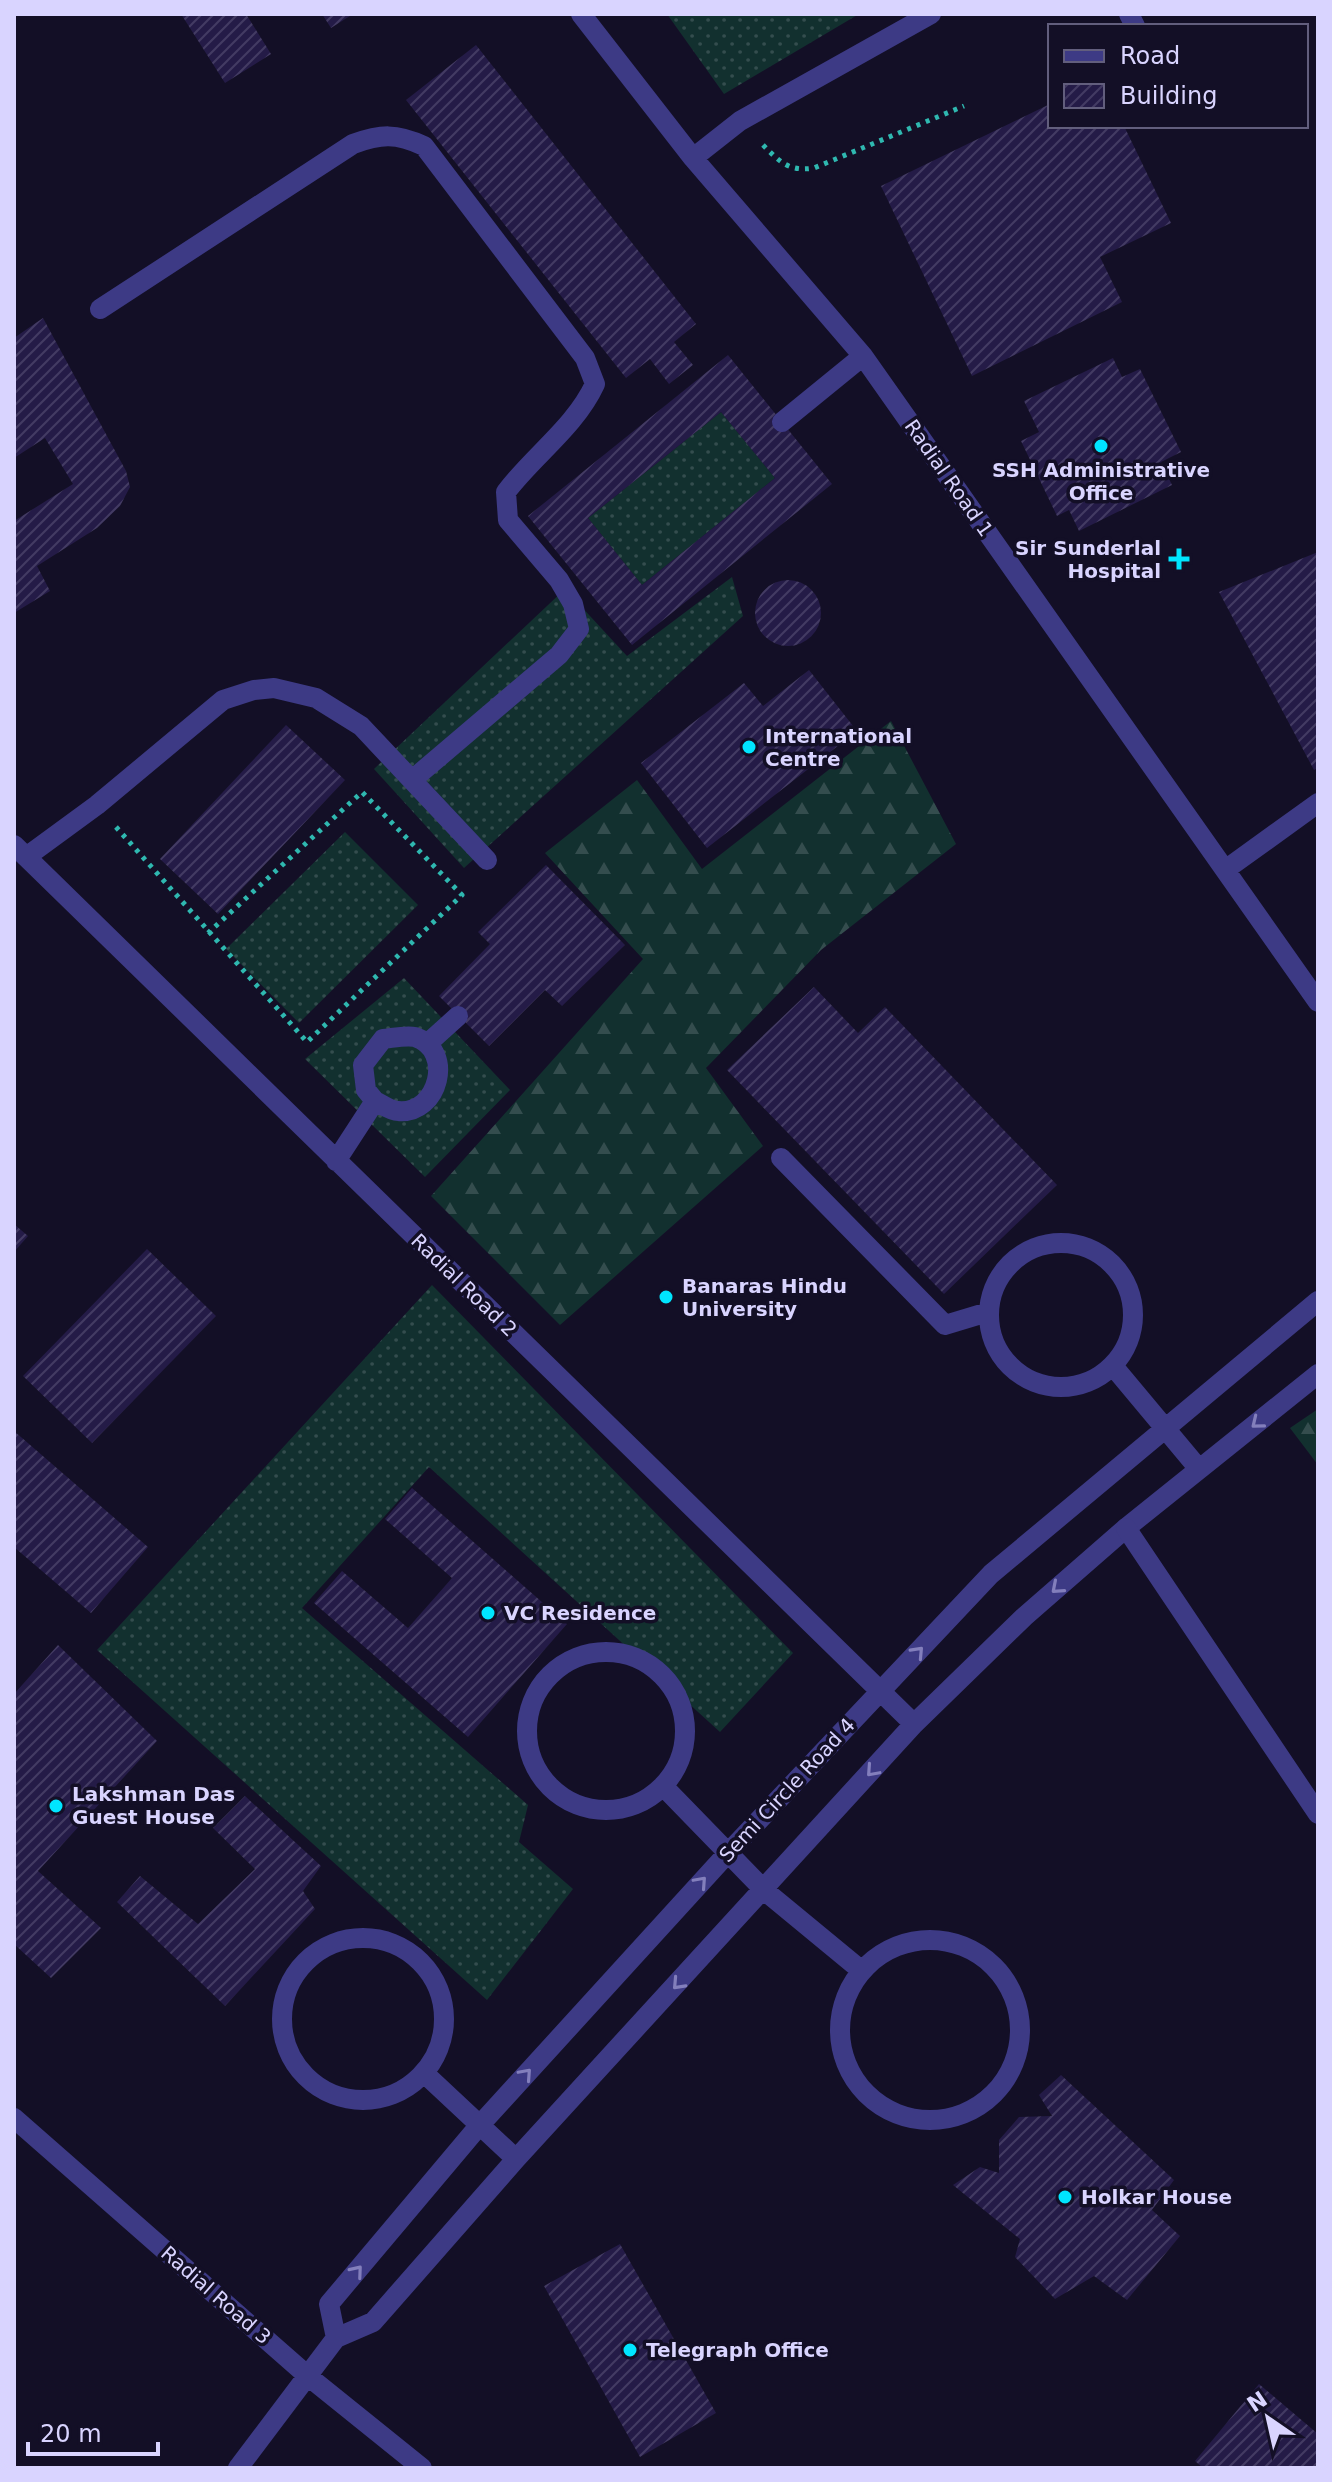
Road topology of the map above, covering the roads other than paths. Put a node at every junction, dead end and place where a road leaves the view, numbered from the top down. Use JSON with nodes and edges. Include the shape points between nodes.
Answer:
{"nodes":[{"id":1,"x":581,"y":14,"type":"edge"},
{"id":2,"x":931,"y":14,"type":"edge"},
{"id":3,"x":693,"y":158,"type":"junction"},
{"id":4,"x":100,"y":309,"type":"dead end"},
{"id":5,"x":863,"y":356,"type":"junction"},
{"id":6,"x":782,"y":422,"type":"dead end"},
{"id":7,"x":412,"y":780,"type":"junction"},
{"id":8,"x":1318,"y":803,"type":"edge"},
{"id":9,"x":20,"y":851,"type":"edge"},
{"id":10,"x":487,"y":860,"type":"dead end"},
{"id":11,"x":1225,"y":870,"type":"junction"},
{"id":12,"x":1318,"y":1002,"type":"edge"},
{"id":13,"x":458,"y":1016,"type":"dead end"},
{"id":14,"x":427,"y":1044,"type":"junction"},
{"id":15,"x":375,"y":1101,"type":"junction"},
{"id":16,"x":781,"y":1158,"type":"dead end"},
{"id":17,"x":336,"y":1161,"type":"junction"},
{"id":18,"x":1318,"y":1301,"type":"edge"},
{"id":19,"x":988,"y":1312,"type":"junction"},
{"id":20,"x":1113,"y":1366,"type":"junction"},
{"id":21,"x":1318,"y":1374,"type":"edge"},
{"id":22,"x":1166,"y":1429,"type":"junction"},
{"id":23,"x":1199,"y":1469,"type":"junction"},
{"id":24,"x":1126,"y":1528,"type":"junction"},
{"id":25,"x":881,"y":1690,"type":"junction"},
{"id":26,"x":914,"y":1724,"type":"junction"},
{"id":27,"x":663,"y":1786,"type":"junction"},
{"id":28,"x":1318,"y":1814,"type":"edge"},
{"id":29,"x":726,"y":1855,"type":"junction"},
{"id":30,"x":765,"y":1891,"type":"junction"},
{"id":31,"x":862,"y":1971,"type":"junction"},
{"id":32,"x":424,"y":2073,"type":"junction"},
{"id":33,"x":14,"y":2118,"type":"edge"},
{"id":34,"x":478,"y":2127,"type":"junction"},
{"id":35,"x":516,"y":2159,"type":"junction"},
{"id":36,"x":336,"y":2338,"type":"junction"},
{"id":37,"x":309,"y":2377,"type":"junction"},
{"id":38,"x":238,"y":2468,"type":"edge"},
{"id":39,"x":422,"y":2468,"type":"edge"}],
"edges":[{"from":1,"to":3,"type":"street","name":"Radial Road 1"},
{"from":2,"to":3,"type":"street","via":[[740,121]]},
{"from":3,"to":5,"type":"street","name":"Radial Road 1"},
{"from":4,"to":7,"type":"street","via":[[353,144],[380,134],[402,136],[424,146],[585,358],[595,384],[583,409],[506,492],[508,520],[559,580],[579,629],[559,655]]},
{"from":5,"to":6,"type":"street"},
{"from":5,"to":11,"type":"street","name":"Radial Road 1"},
{"from":7,"to":9,"type":"street","via":[[361,726],[316,698],[274,688],[254,690],[223,700],[97,805]]},
{"from":7,"to":10,"type":"street"},
{"from":8,"to":11,"type":"street"},
{"from":9,"to":17,"type":"street","name":"Radial Road 2"},
{"from":11,"to":12,"type":"street","name":"Radial Road 1"},
{"from":13,"to":14,"type":"street"},
{"from":14,"to":15,"type":"street","via":[[413,1036],[383,1039],[363,1065],[366,1090]]},
{"from":14,"to":15,"type":"street","via":[[437,1059],[438,1085],[424,1104],[398,1111]]},
{"from":15,"to":17,"type":"street"},
{"from":16,"to":19,"type":"street","via":[[945,1325]]},
{"from":17,"to":25,"type":"street","name":"Radial Road 2"},
{"from":18,"to":22,"type":"street","name":"Semi Circle Road 4"},
{"from":19,"to":20,"type":"street","via":[[1000,1353],[1032,1382],[1061,1388],[1090,1382]]},
{"from":19,"to":20,"type":"street","via":[[995,1284],[1012,1262],[1035,1247],[1063,1242],[1090,1248],[1114,1264],[1132,1301],[1128,1342]]},
{"from":20,"to":22,"type":"street"},
{"from":21,"to":23,"type":"street","one_way":true},
{"from":22,"to":23,"type":"street"},
{"from":25,"to":22,"type":"street","name":"Semi Circle Road 4","one_way":true,"via":[[991,1574]]},
{"from":23,"to":24,"type":"street"},
{"from":24,"to":26,"type":"street","one_way":true},
{"from":24,"to":28,"type":"street"},
{"from":25,"to":26,"type":"street","name":"Radial Road 2"},
{"from":25,"to":29,"type":"street","name":"Semi Circle Road 4"},
{"from":26,"to":30,"type":"street","one_way":true},
{"from":27,"to":27,"type":"street","via":[[679,1763],[685,1737],[683,1709],[671,1685],[651,1665],[626,1654],[599,1652],[572,1659],[550,1675],[535,1696],[528,1719],[532,1756],[551,1787],[571,1802],[595,1810],[643,1801]]},
{"from":27,"to":29,"type":"street"},
{"from":29,"to":30,"type":"street"},
{"from":34,"to":29,"type":"street","name":"Semi Circle Road 4","one_way":true},
{"from":30,"to":31,"type":"street"},
{"from":30,"to":35,"type":"street","one_way":true},
{"from":31,"to":31,"type":"street","via":[[886,1951],[915,1941],[946,1941],[975,1950],[999,1970],[1015,1996],[1021,2026],[1017,2057],[1003,2084],[982,2104],[927,2120],[898,2114],[873,2100],[854,2079],[841,2038],[847,1995]]},
{"from":32,"to":32,"type":"street","via":[[445,2026],[443,2001],[417,1957],[371,1937],[321,1948],[301,1965],[288,1987],[283,2036],[292,2060],[308,2080],[330,2094],[381,2099]]},
{"from":32,"to":34,"type":"street"},
{"from":33,"to":37,"type":"street","name":"Radial Road 3"},
{"from":34,"to":35,"type":"street"},
{"from":36,"to":34,"type":"street","name":"Semi Circle Road 4","one_way":true,"via":[[329,2304]]},
{"from":35,"to":36,"type":"street","via":[[373,2322]]},
{"from":36,"to":37,"type":"street"},
{"from":37,"to":38,"type":"street"},
{"from":37,"to":39,"type":"street","name":"Radial Road 3"}]}
